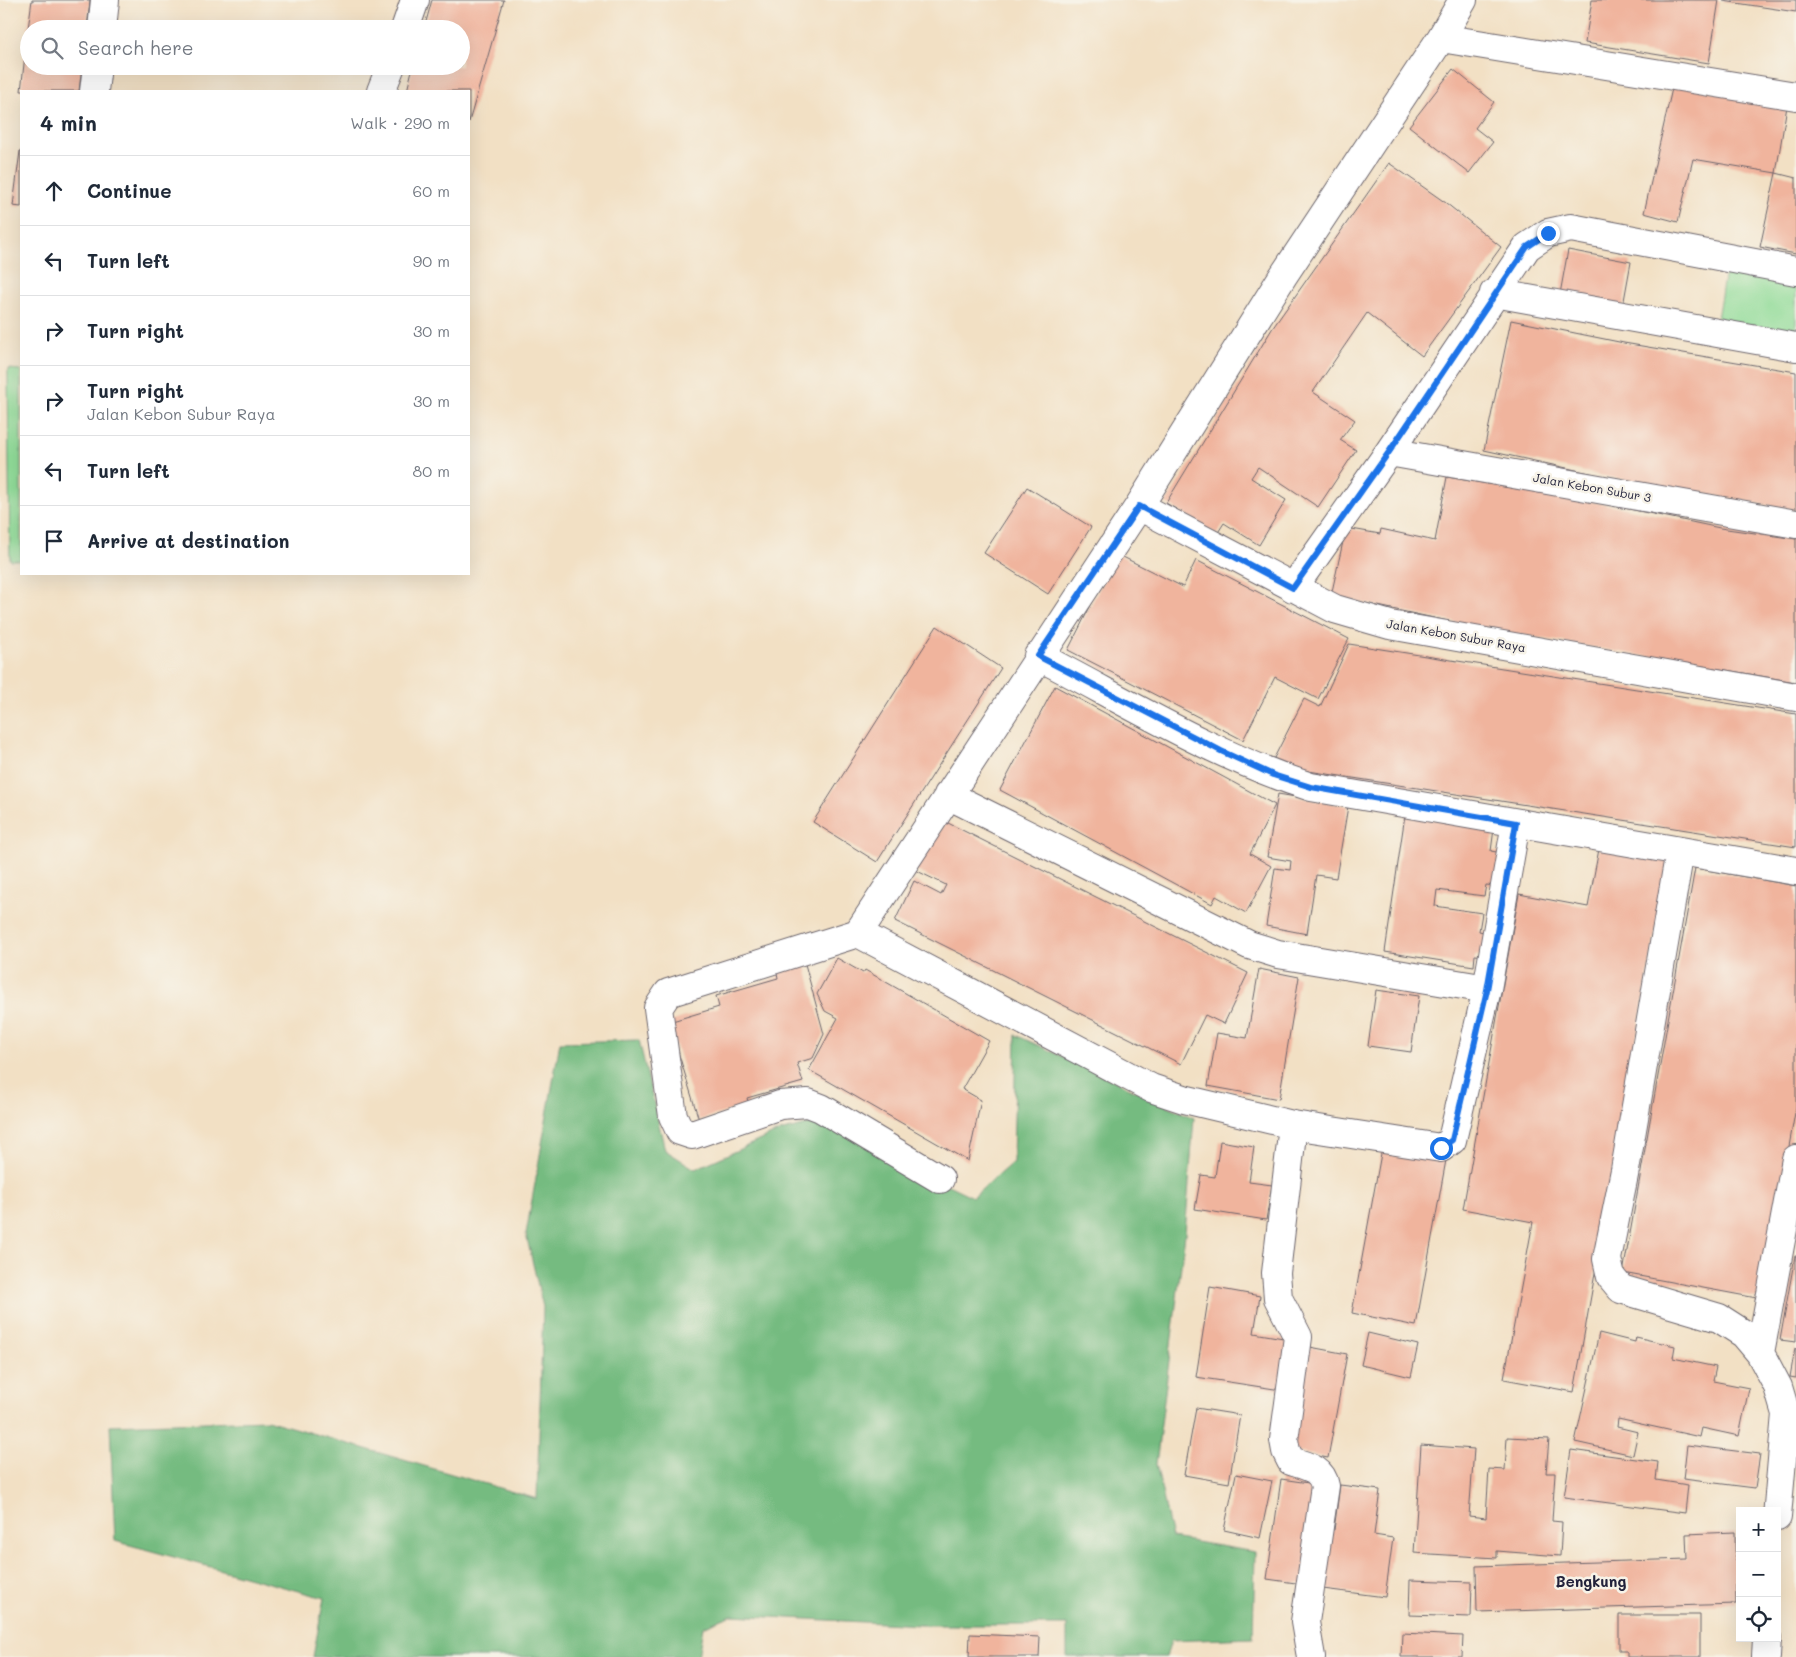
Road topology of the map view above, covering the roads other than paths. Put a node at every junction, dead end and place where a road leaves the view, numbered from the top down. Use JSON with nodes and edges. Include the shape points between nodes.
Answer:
{"nodes":[{"id":1,"x":105,"y":0,"type":"edge"},
{"id":2,"x":416,"y":0,"type":"edge"},
{"id":3,"x":1463,"y":0,"type":"edge"},
{"id":4,"x":103,"y":20,"type":"edge"},
{"id":5,"x":408,"y":20,"type":"edge"},
{"id":6,"x":1441,"y":38,"type":"junction"},
{"id":7,"x":96,"y":75,"type":"edge"},
{"id":8,"x":387,"y":75,"type":"edge"},
{"id":9,"x":94,"y":90,"type":"edge"},
{"id":10,"x":381,"y":90,"type":"edge"},
{"id":11,"x":1796,"y":96,"type":"edge"},
{"id":12,"x":1796,"y":270,"type":"edge"},
{"id":13,"x":1494,"y":293,"type":"junction"},
{"id":14,"x":1796,"y":347,"type":"edge"},
{"id":15,"x":1389,"y":452,"type":"junction"},
{"id":16,"x":1139,"y":506,"type":"junction"},
{"id":17,"x":1796,"y":524,"type":"edge"},
{"id":18,"x":1293,"y":588,"type":"junction"},
{"id":19,"x":1038,"y":656,"type":"junction"},
{"id":20,"x":1796,"y":697,"type":"edge"},
{"id":21,"x":948,"y":795,"type":"junction"},
{"id":22,"x":1516,"y":823,"type":"junction"},
{"id":23,"x":1680,"y":850,"type":"junction"},
{"id":24,"x":1796,"y":871,"type":"edge"},
{"id":25,"x":858,"y":933,"type":"junction"},
{"id":26,"x":1487,"y":990,"type":"junction"},
{"id":27,"x":1293,"y":1125,"type":"junction"},
{"id":28,"x":1796,"y":1159,"type":"edge"},
{"id":29,"x":940,"y":1179,"type":"dead end"},
{"id":30,"x":1760,"y":1353,"type":"junction"},
{"id":31,"x":1778,"y":1507,"type":"edge"},
{"id":32,"x":1767,"y":1642,"type":"edge"},
{"id":33,"x":1311,"y":1657,"type":"edge"},
{"id":34,"x":1766,"y":1657,"type":"edge"}],
"edges":[{"from":1,"to":4,"type":"street"},
{"from":2,"to":5,"type":"street"},
{"from":3,"to":6,"type":"street"},
{"from":6,"to":11,"type":"street"},
{"from":6,"to":16,"type":"street","via":[[1278,284]]},
{"from":7,"to":9,"type":"street"},
{"from":8,"to":10,"type":"street"},
{"from":12,"to":13,"type":"street","via":[[1571,228],[1548,233],[1527,247]]},
{"from":13,"to":14,"type":"street"},
{"from":13,"to":15,"type":"street"},
{"from":15,"to":17,"type":"street","name":"Jalan Kebon Subur 3"},
{"from":15,"to":18,"type":"street"},
{"from":16,"to":18,"type":"street","name":"Jalan Kebon Subur Raya"},
{"from":16,"to":19,"type":"street"},
{"from":18,"to":20,"type":"street","name":"Jalan Kebon Subur Raya","via":[[1335,609],[1390,625]]},
{"from":19,"to":21,"type":"street"},
{"from":19,"to":22,"type":"street","via":[[1273,775],[1311,787]]},
{"from":21,"to":25,"type":"street"},
{"from":21,"to":26,"type":"street","via":[[1249,945],[1278,954]]},
{"from":22,"to":23,"type":"street"},
{"from":22,"to":26,"type":"street"},
{"from":23,"to":24,"type":"street"},
{"from":23,"to":30,"type":"street","via":[[1607,1259],[1611,1277],[1620,1289],[1719,1318],[1744,1334]]},
{"from":25,"to":27,"type":"street","via":[[1151,1088]]},
{"from":25,"to":29,"type":"street","via":[[663,997],[658,1008],[673,1116],[680,1131],[692,1135],[780,1105],[808,1103]]},
{"from":26,"to":27,"type":"street","via":[[1452,1140],[1446,1146],[1436,1148]]},
{"from":27,"to":33,"type":"street","via":[[1276,1287],[1281,1307],[1298,1337],[1284,1440],[1286,1451],[1291,1461],[1318,1471],[1324,1486],[1305,1622]]},
{"from":28,"to":30,"type":"street"},
{"from":30,"to":31,"type":"street","via":[[1778,1387],[1786,1414]]},
{"from":32,"to":34,"type":"street"}]}
